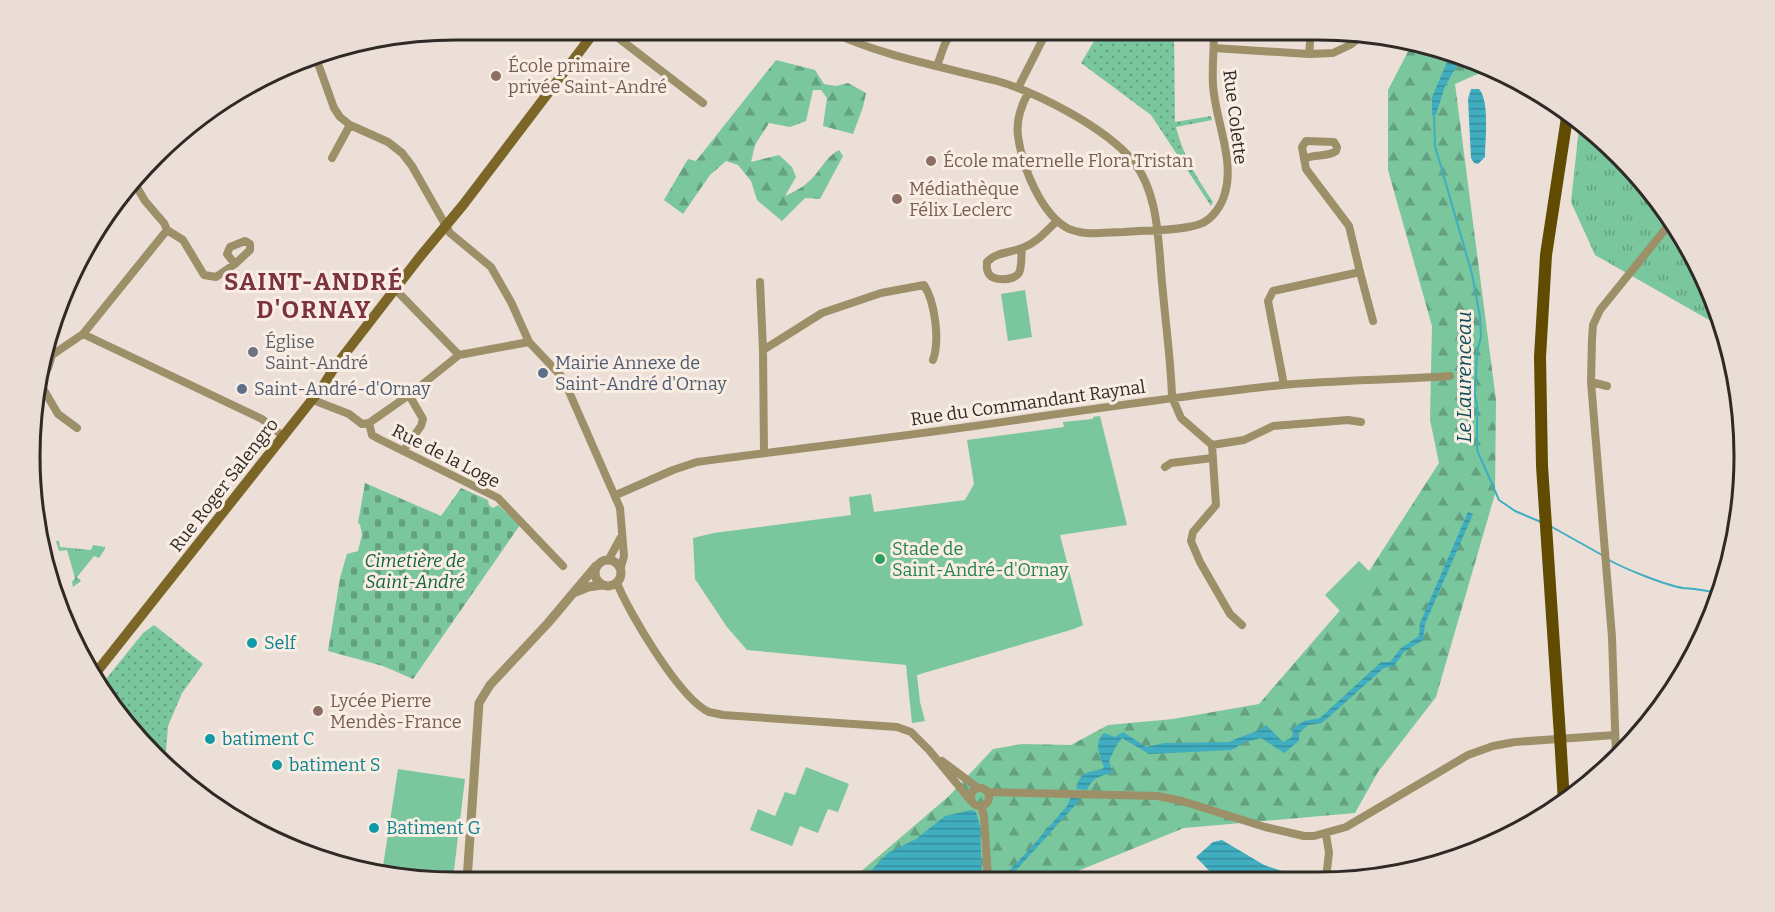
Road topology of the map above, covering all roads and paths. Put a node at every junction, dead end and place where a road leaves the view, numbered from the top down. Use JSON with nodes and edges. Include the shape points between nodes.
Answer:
{"nodes":[{"id":1,"x":588,"y":40,"type":"edge"},
{"id":2,"x":621,"y":40,"type":"edge"},
{"id":3,"x":848,"y":40,"type":"edge"},
{"id":4,"x":947,"y":40,"type":"edge"},
{"id":5,"x":1042,"y":40,"type":"edge"},
{"id":6,"x":1214,"y":40,"type":"edge"},
{"id":7,"x":1310,"y":40,"type":"edge"},
{"id":8,"x":1354,"y":42,"type":"edge"},
{"id":9,"x":1214,"y":48,"type":"junction"},
{"id":10,"x":1309,"y":54,"type":"junction"},
{"id":11,"x":318,"y":64,"type":"edge"},
{"id":12,"x":937,"y":66,"type":"junction"},
{"id":13,"x":1018,"y":88,"type":"junction"},
{"id":14,"x":1028,"y":93,"type":"junction"},
{"id":15,"x":703,"y":103,"type":"dead end"},
{"id":16,"x":1566,"y":122,"type":"edge"},
{"id":17,"x":350,"y":125,"type":"junction"},
{"id":18,"x":332,"y":158,"type":"dead end"},
{"id":19,"x":1304,"y":159,"type":"dead end"},
{"id":20,"x":138,"y":189,"type":"edge"},
{"id":21,"x":1057,"y":221,"type":"junction"},
{"id":22,"x":446,"y":225,"type":"junction"},
{"id":23,"x":1666,"y":228,"type":"edge"},
{"id":24,"x":167,"y":230,"type":"junction"},
{"id":25,"x":1156,"y":230,"type":"junction"},
{"id":26,"x":1022,"y":248,"type":"junction"},
{"id":27,"x":235,"y":264,"type":"dead end"},
{"id":28,"x":1360,"y":272,"type":"junction"},
{"id":29,"x":760,"y":282,"type":"dead end"},
{"id":30,"x":396,"y":289,"type":"junction"},
{"id":31,"x":1373,"y":321,"type":"dead end"},
{"id":32,"x":83,"y":334,"type":"junction"},
{"id":33,"x":529,"y":342,"type":"junction"},
{"id":34,"x":763,"y":350,"type":"junction"},
{"id":35,"x":54,"y":352,"type":"edge"},
{"id":36,"x":459,"y":355,"type":"junction"},
{"id":37,"x":933,"y":360,"type":"dead end"},
{"id":38,"x":1450,"y":376,"type":"dead end"},
{"id":39,"x":1591,"y":382,"type":"junction"},
{"id":40,"x":1284,"y":385,"type":"junction"},
{"id":41,"x":1607,"y":386,"type":"dead end"},
{"id":42,"x":45,"y":393,"type":"edge"},
{"id":43,"x":409,"y":395,"type":"junction"},
{"id":44,"x":1172,"y":397,"type":"junction"},
{"id":45,"x":313,"y":400,"type":"junction"},
{"id":46,"x":1361,"y":422,"type":"dead end"},
{"id":47,"x":369,"y":423,"type":"junction"},
{"id":48,"x":77,"y":428,"type":"dead end"},
{"id":49,"x":284,"y":436,"type":"junction"},
{"id":50,"x":1212,"y":445,"type":"junction"},
{"id":51,"x":404,"y":451,"type":"junction"},
{"id":52,"x":764,"y":453,"type":"junction"},
{"id":53,"x":1212,"y":458,"type":"junction"},
{"id":54,"x":1165,"y":467,"type":"dead end"},
{"id":55,"x":616,"y":495,"type":"junction"},
{"id":56,"x":621,"y":537,"type":"junction"},
{"id":57,"x":609,"y":559,"type":"junction"},
{"id":58,"x":562,"y":566,"type":"dead end"},
{"id":59,"x":596,"y":566,"type":"junction"},
{"id":60,"x":621,"y":567,"type":"junction"},
{"id":61,"x":617,"y":583,"type":"junction"},
{"id":62,"x":603,"y":585,"type":"junction"},
{"id":63,"x":574,"y":593,"type":"junction"},
{"id":64,"x":1242,"y":625,"type":"dead end"},
{"id":65,"x":99,"y":669,"type":"edge"},
{"id":66,"x":1615,"y":735,"type":"junction"},
{"id":67,"x":1616,"y":747,"type":"edge"},
{"id":68,"x":929,"y":750,"type":"junction"},
{"id":69,"x":978,"y":788,"type":"junction"},
{"id":70,"x":987,"y":792,"type":"junction"},
{"id":71,"x":1563,"y":792,"type":"edge"},
{"id":72,"x":972,"y":801,"type":"junction"},
{"id":73,"x":981,"y":806,"type":"junction"},
{"id":74,"x":1326,"y":834,"type":"junction"},
{"id":75,"x":468,"y":872,"type":"edge"},
{"id":76,"x":988,"y":872,"type":"edge"},
{"id":77,"x":1327,"y":872,"type":"edge"}],
"edges":[{"from":1,"to":22,"type":"main road","name":"Rue Roger Salengro"},
{"from":2,"to":15,"type":"street"},
{"from":3,"to":12,"type":"street"},
{"from":4,"to":12,"type":"street"},
{"from":5,"to":13,"type":"street"},
{"from":6,"to":9,"type":"street","name":"Rue Colette"},
{"from":7,"to":10,"type":"street"},
{"from":8,"to":10,"type":"street","via":[[1333,53]]},
{"from":9,"to":10,"type":"street"},
{"from":9,"to":25,"type":"street","name":"Rue Colette","via":[[1213,84],[1228,164],[1225,195],[1217,210],[1202,224]]},
{"from":11,"to":17,"type":"street","via":[[334,108]]},
{"from":12,"to":13,"type":"street"},
{"from":13,"to":14,"type":"street"},
{"from":14,"to":21,"type":"street","via":[[1019,115],[1018,135],[1036,192]]},
{"from":14,"to":25,"type":"street","via":[[1096,130],[1133,161],[1152,201]]},
{"from":16,"to":71,"type":"main road","bridge":true,"via":[[1549,232],[1541,326],[1540,415]]},
{"from":17,"to":18,"type":"street"},
{"from":17,"to":22,"type":"street","via":[[388,142],[402,153]]},
{"from":19,"to":28,"type":"street","via":[[1306,169],[1349,226]]},
{"from":20,"to":24,"type":"street"},
{"from":21,"to":25,"type":"street","name":"Rue Colette","via":[[1088,234]]},
{"from":21,"to":26,"type":"street","via":[[1035,242]]},
{"from":22,"to":30,"type":"main road","name":"Rue Roger Salengro"},
{"from":22,"to":33,"type":"street","via":[[450,233],[491,267]]},
{"from":23,"to":39,"type":"street","via":[[1600,310],[1593,325]]},
{"from":24,"to":27,"type":"street","via":[[183,240],[204,275],[216,277]]},
{"from":24,"to":32,"type":"street"},
{"from":25,"to":44,"type":"street"},
{"from":26,"to":26,"type":"street","via":[[993,256],[987,262],[992,278],[1017,276]]},
{"from":28,"to":31,"type":"street"},
{"from":28,"to":40,"type":"street","via":[[1273,291],[1268,302]]},
{"from":29,"to":34,"type":"street"},
{"from":30,"to":36,"type":"street"},
{"from":30,"to":45,"type":"main road","name":"Rue Roger Salengro"},
{"from":32,"to":35,"type":"street"},
{"from":32,"to":49,"type":"street","via":[[262,419]]},
{"from":33,"to":36,"type":"street"},
{"from":33,"to":55,"type":"street","via":[[563,378]]},
{"from":34,"to":37,"type":"street","via":[[822,313],[881,293],[924,285],[931,296],[934,316],[937,348]]},
{"from":34,"to":52,"type":"street"},
{"from":36,"to":43,"type":"street"},
{"from":38,"to":40,"type":"street","name":"Rue du Commandant Raynal"},
{"from":39,"to":41,"type":"street"},
{"from":39,"to":66,"type":"street","via":[[1612,637]]},
{"from":40,"to":44,"type":"street","name":"Rue du Commandant Raynal"},
{"from":42,"to":48,"type":"street","via":[[58,414]]},
{"from":43,"to":47,"type":"street"},
{"from":43,"to":51,"type":"street","via":[[423,419]]},
{"from":44,"to":50,"type":"street","via":[[1181,418]]},
{"from":44,"to":52,"type":"street","name":"Rue du Commandant Raynal"},
{"from":45,"to":47,"type":"street","via":[[350,414],[362,424]]},
{"from":45,"to":49,"type":"main road","name":"Rue Roger Salengro"},
{"from":46,"to":50,"type":"street","via":[[1273,426],[1244,440]]},
{"from":47,"to":51,"type":"street","name":"Rue de la Loge","via":[[372,435]]},
{"from":49,"to":65,"type":"main road","name":"Rue Roger Salengro"},
{"from":50,"to":53,"type":"street"},
{"from":51,"to":58,"type":"street","name":"Rue de la Loge","via":[[498,498]]},
{"from":52,"to":55,"type":"street","name":"Rue du Commandant Raynal","via":[[697,462]]},
{"from":53,"to":54,"type":"street"},
{"from":53,"to":64,"type":"street","via":[[1216,505],[1193,532],[1191,541],[1230,614]]},
{"from":55,"to":56,"type":"street"},
{"from":56,"to":57,"type":"street"},
{"from":56,"to":60,"type":"street"},
{"from":57,"to":59,"type":"street"},
{"from":57,"to":60,"type":"street"},
{"from":59,"to":62,"type":"street","via":[[596,579]]},
{"from":59,"to":63,"type":"street"},
{"from":60,"to":61,"type":"street","via":[[622,576]]},
{"from":61,"to":62,"type":"street"},
{"from":61,"to":68,"type":"street","via":[[643,635],[687,692],[708,711],[897,727],[911,732]]},
{"from":62,"to":63,"type":"street"},
{"from":63,"to":75,"type":"street","via":[[479,703]]},
{"from":66,"to":67,"type":"street"},
{"from":66,"to":74,"type":"street","via":[[1493,746],[1468,755],[1355,822]]},
{"from":68,"to":69,"type":"street"},
{"from":68,"to":72,"type":"street"},
{"from":69,"to":70,"type":"street"},
{"from":69,"to":72,"type":"street","via":[[972,793]]},
{"from":70,"to":73,"type":"street","via":[[988,801]]},
{"from":70,"to":74,"type":"street","via":[[1158,796],[1304,836]]},
{"from":72,"to":73,"type":"street"},
{"from":73,"to":76,"type":"street"},
{"from":74,"to":77,"type":"street"}]}
